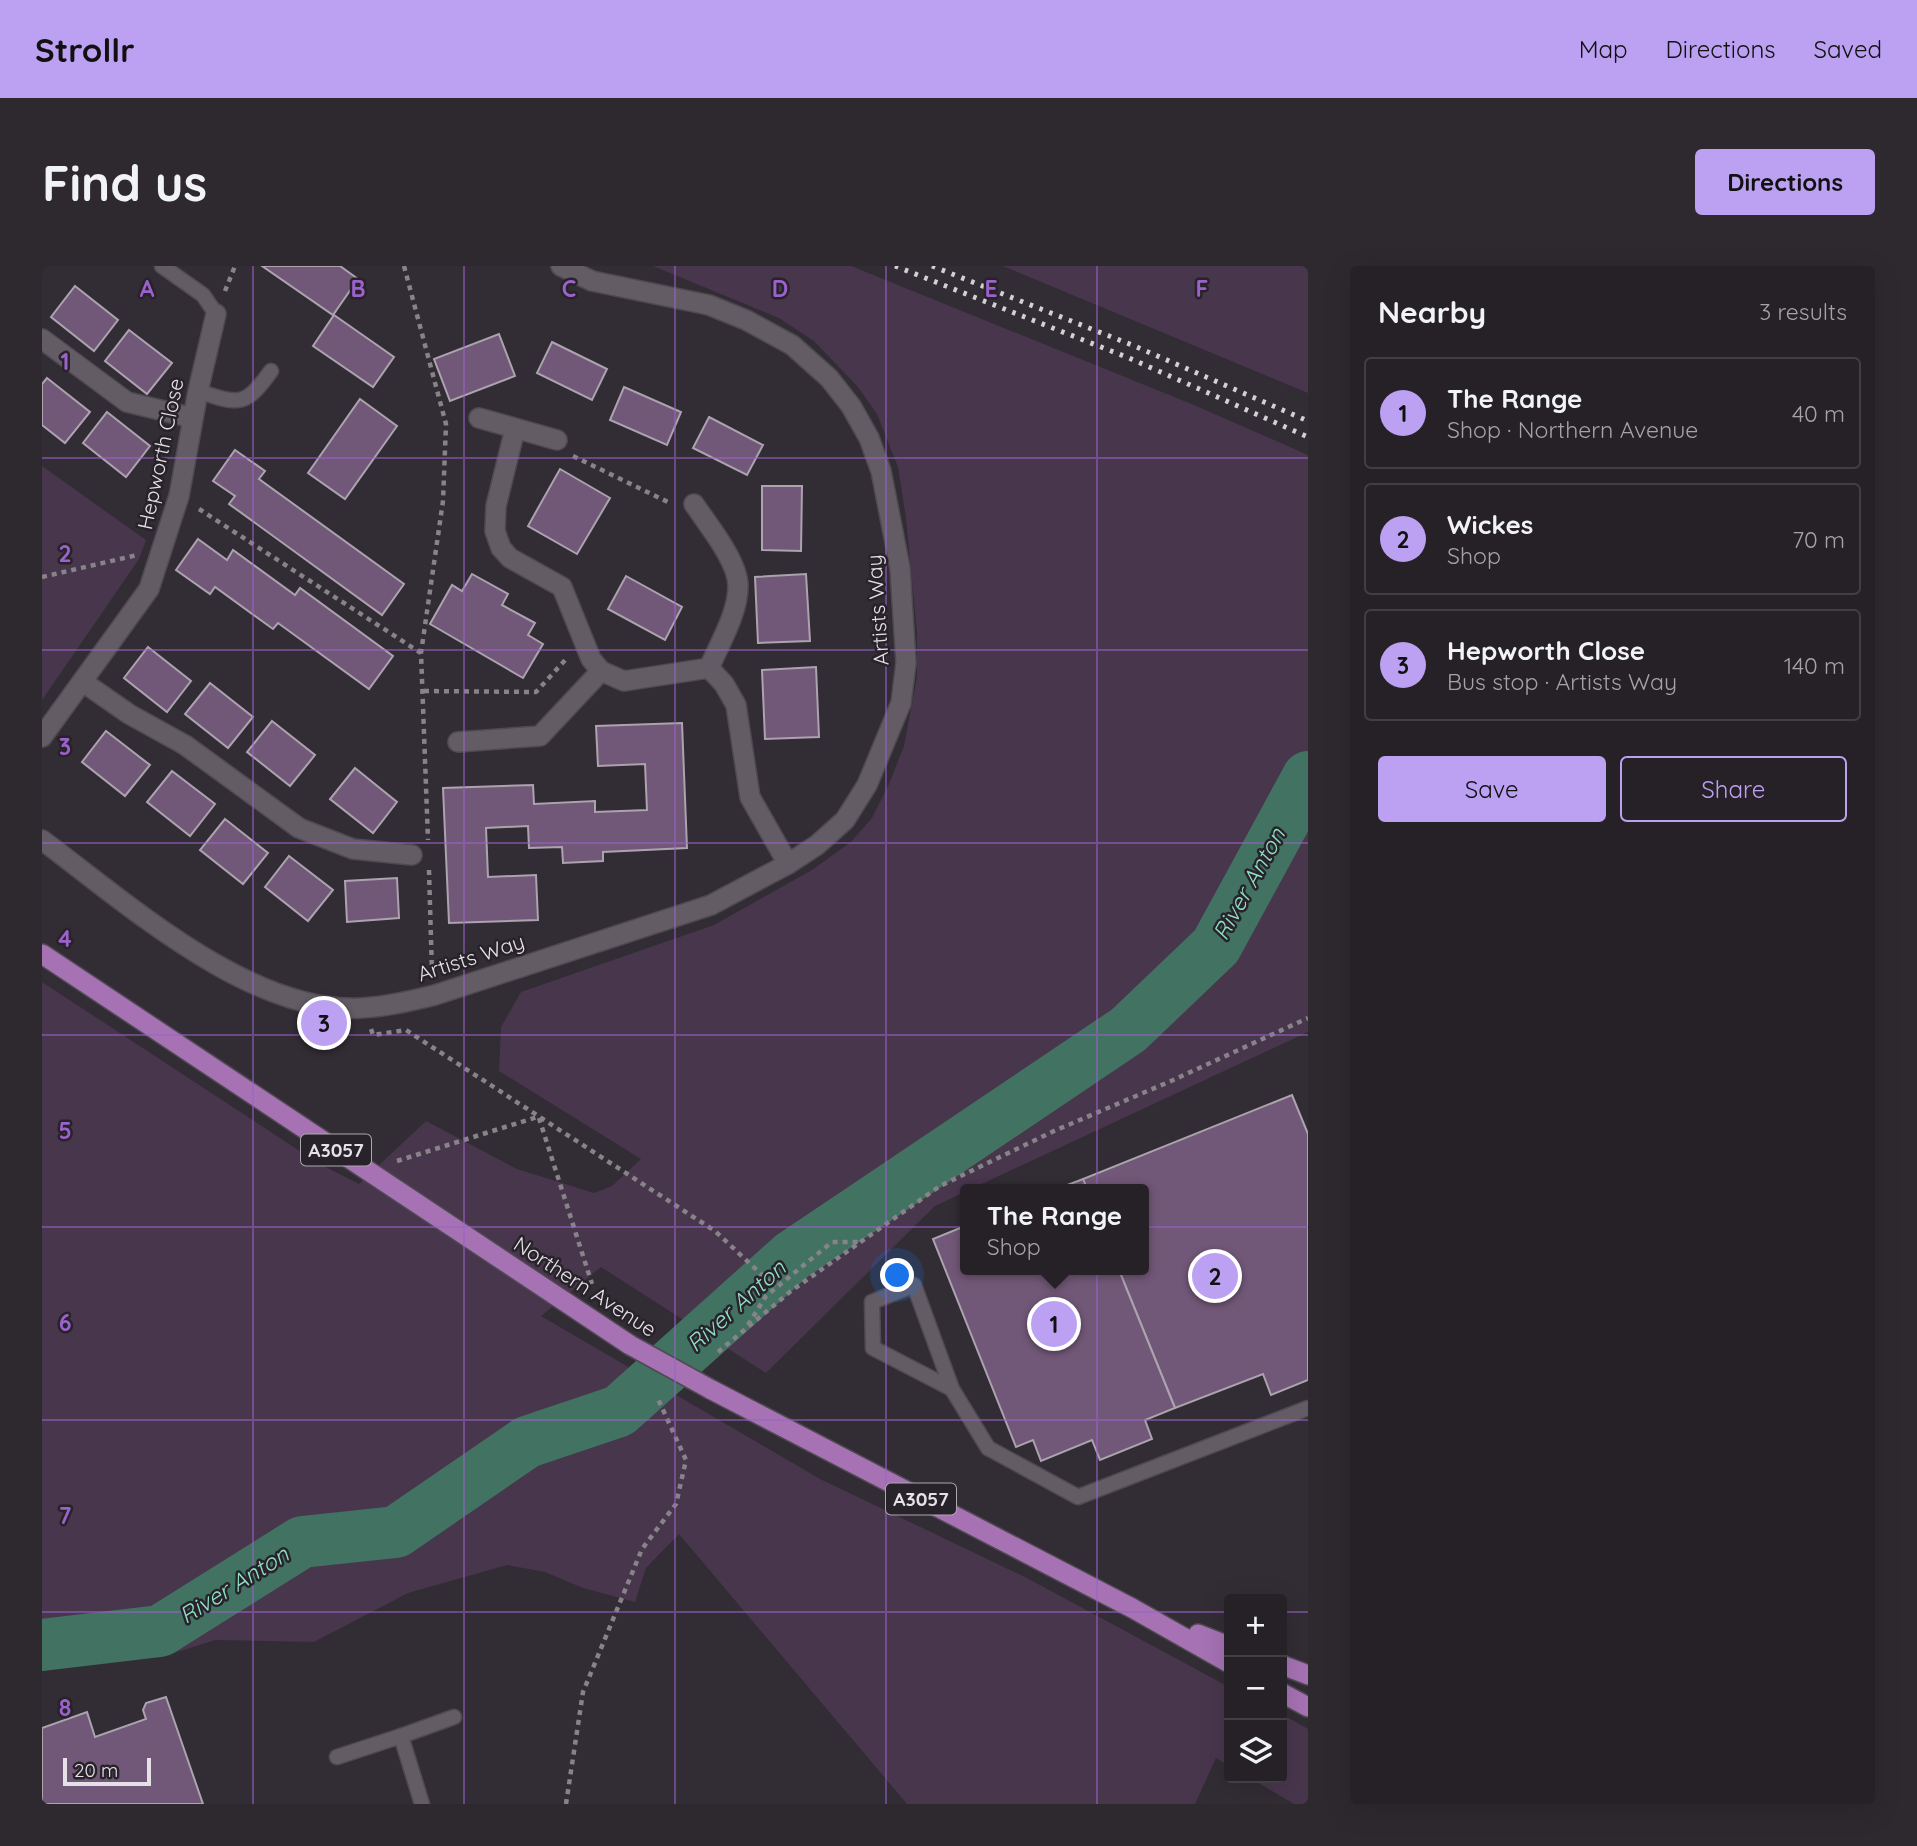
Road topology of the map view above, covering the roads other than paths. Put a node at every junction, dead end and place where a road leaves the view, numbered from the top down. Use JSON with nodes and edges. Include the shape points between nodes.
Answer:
{"nodes":[{"id":1,"x":162,"y":266,"type":"edge"},
{"id":2,"x":561,"y":266,"type":"edge"},
{"id":3,"x":216,"y":314,"type":"joint"},
{"id":4,"x":42,"y":339,"type":"edge"},
{"id":5,"x":271,"y":371,"type":"dead end"},
{"id":6,"x":198,"y":391,"type":"junction"},
{"id":7,"x":193,"y":418,"type":"junction"},
{"id":8,"x":480,"y":418,"type":"dead end"},
{"id":9,"x":515,"y":429,"type":"junction"},
{"id":10,"x":558,"y":440,"type":"road end"},
{"id":11,"x":694,"y":504,"type":"road end"},
{"id":12,"x":709,"y":668,"type":"junction"},
{"id":13,"x":601,"y":671,"type":"junction"},
{"id":14,"x":82,"y":682,"type":"junction"},
{"id":15,"x":42,"y":737,"type":"edge"},
{"id":16,"x":458,"y":742,"type":"dead end"},
{"id":17,"x":42,"y":840,"type":"edge"},
{"id":18,"x":412,"y":855,"type":"dead end"},
{"id":19,"x":788,"y":864,"type":"junction"},
{"id":20,"x":42,"y":954,"type":"edge"},
{"id":21,"x":953,"y":1389,"type":"junction"},
{"id":22,"x":1308,"y":1408,"type":"edge"},
{"id":23,"x":1132,"y":1608,"type":"junction"},
{"id":24,"x":1224,"y":1644,"type":"edge"},
{"id":25,"x":1224,"y":1660,"type":"edge"},
{"id":26,"x":1287,"y":1667,"type":"edge"},
{"id":27,"x":1308,"y":1675,"type":"edge"},
{"id":28,"x":1287,"y":1696,"type":"edge"},
{"id":29,"x":1308,"y":1707,"type":"edge"},
{"id":30,"x":454,"y":1717,"type":"dead end"},
{"id":31,"x":401,"y":1735,"type":"junction"},
{"id":32,"x":338,"y":1757,"type":"dead end"},
{"id":33,"x":422,"y":1804,"type":"edge"}],
"edges":[{"from":1,"to":3,"type":"lane","via":[[203,295]]},
{"from":2,"to":19,"type":"street","name":"Artists Way","via":[[592,281],[709,305],[792,345],[829,378],[852,406],[869,438],[881,471],[900,568],[906,663],[901,703],[867,785],[845,820]]},
{"from":3,"to":6,"type":"street","name":"Hepworth Close"},
{"from":4,"to":7,"type":"street","via":[[127,402]]},
{"from":5,"to":6,"type":"lane","via":[[255,393],[240,401]]},
{"from":6,"to":7,"type":"street","name":"Hepworth Close"},
{"from":7,"to":14,"type":"street","name":"Hepworth Close","via":[[179,496],[149,589]]},
{"from":8,"to":9,"type":"street"},
{"from":9,"to":10,"type":"street"},
{"from":9,"to":13,"type":"street","via":[[496,506],[498,540],[510,558],[562,587],[591,660]]},
{"from":11,"to":12,"type":"street","via":[[734,568],[738,585]]},
{"from":12,"to":13,"type":"street","via":[[624,681]]},
{"from":12,"to":19,"type":"street","via":[[736,705],[750,797]]},
{"from":13,"to":16,"type":"street","via":[[540,736]]},
{"from":14,"to":15,"type":"street","name":"Hepworth Close"},
{"from":14,"to":18,"type":"street","via":[[185,745],[299,828],[353,849]]},
{"from":17,"to":19,"type":"street","name":"Artists Way","via":[[152,922],[258,987],[298,1000],[360,1008],[435,995],[711,905]]},
{"from":20,"to":23,"type":"main road","name":"Northern Avenue","number":"A3057","bridge":true,"via":[[630,1345]]},
{"from":21,"to":21,"type":"lane","via":[[873,1348],[872,1302],[914,1286]]},
{"from":21,"to":22,"type":"lane","via":[[988,1448],[1078,1497]]},
{"from":23,"to":24,"type":"main road","name":"Northern Avenue","number":"A3057"},
{"from":23,"to":25,"type":"main road","name":"Northern Avenue","number":"A3057"},
{"from":26,"to":27,"type":"main road"},
{"from":28,"to":29,"type":"main road"},
{"from":30,"to":31,"type":"lane"},
{"from":31,"to":32,"type":"lane"},
{"from":31,"to":33,"type":"lane"}]}
